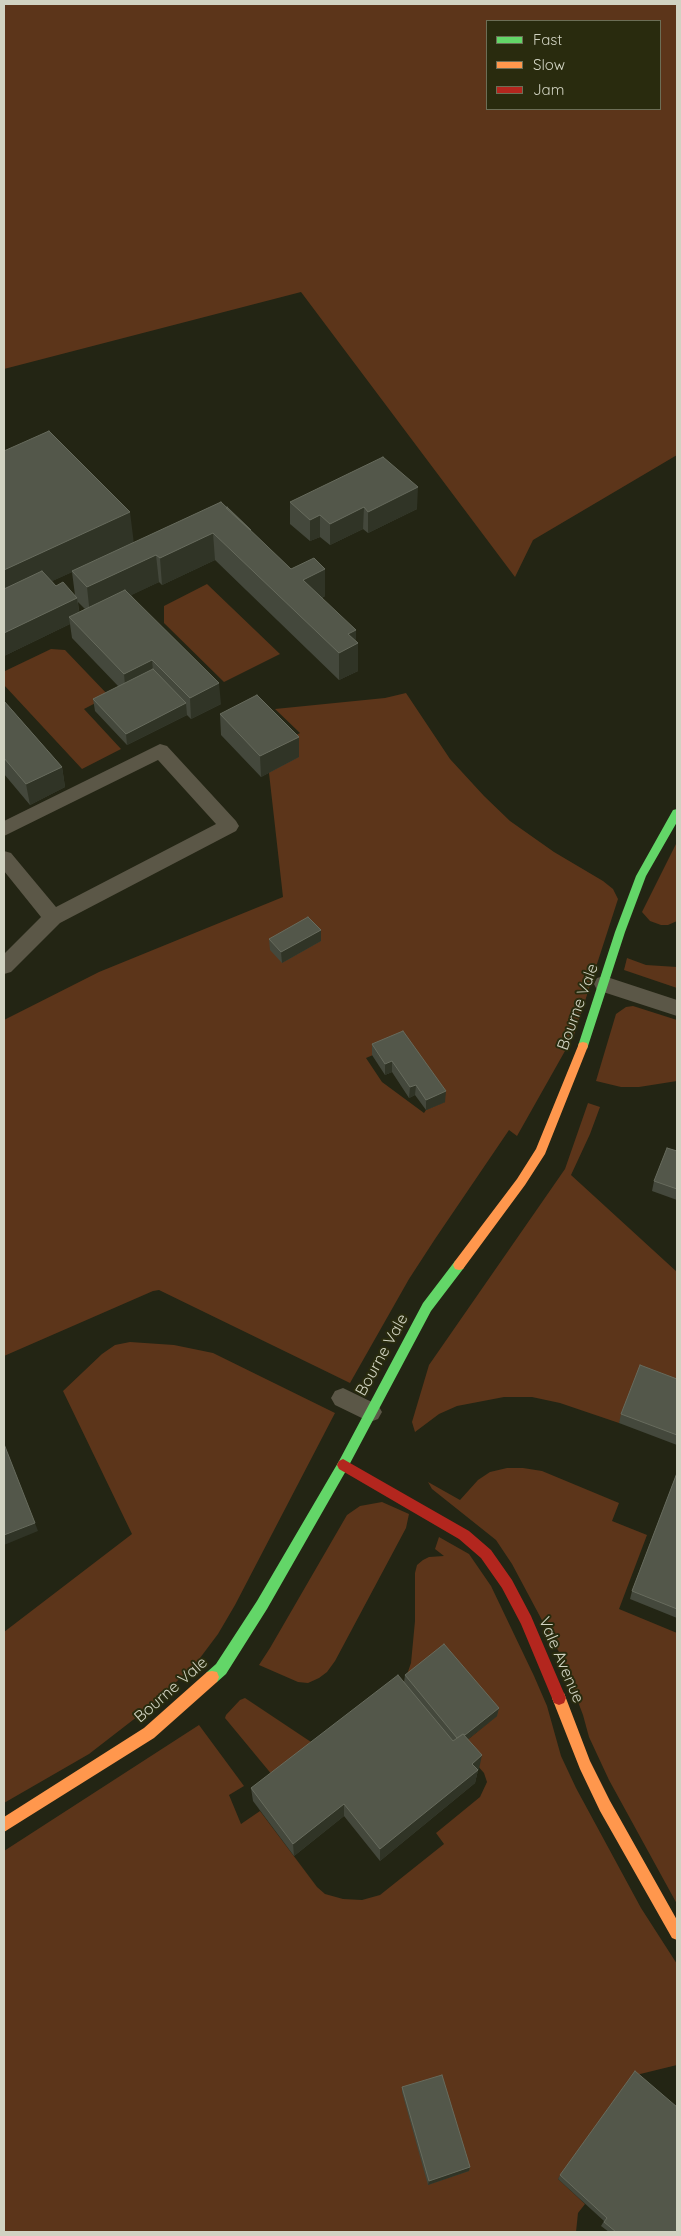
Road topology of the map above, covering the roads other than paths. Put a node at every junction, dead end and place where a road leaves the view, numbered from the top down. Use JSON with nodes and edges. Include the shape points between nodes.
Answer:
{"nodes":[{"id":1,"x":677,"y":813,"type":"edge"},
{"id":2,"x":4,"y":829,"type":"edge"},
{"id":3,"x":4,"y":858,"type":"edge"},
{"id":4,"x":53,"y":918,"type":"junction"},
{"id":5,"x":4,"y":966,"type":"edge"},
{"id":6,"x":604,"y":984,"type":"junction"},
{"id":7,"x":677,"y":1008,"type":"edge"},
{"id":8,"x":343,"y":1398,"type":"dead end"},
{"id":9,"x":370,"y":1412,"type":"junction"},
{"id":10,"x":343,"y":1465,"type":"junction"},
{"id":11,"x":4,"y":1825,"type":"edge"},
{"id":12,"x":677,"y":1933,"type":"edge"}],
"edges":[{"from":1,"to":6,"type":"street","name":"Bourne Vale","via":[[642,876]]},
{"from":2,"to":4,"type":"lane","via":[[160,751],[229,826]]},
{"from":3,"to":4,"type":"lane"},
{"from":4,"to":5,"type":"lane"},
{"from":6,"to":7,"type":"lane"},
{"from":6,"to":9,"type":"street","name":"Bourne Vale","via":[[541,1151],[427,1307]]},
{"from":8,"to":9,"type":"lane"},
{"from":9,"to":10,"type":"street","name":"Bourne Vale"},
{"from":10,"to":11,"type":"street","name":"Bourne Vale","via":[[221,1669],[149,1733]]},
{"from":10,"to":12,"type":"street","name":"Vale Avenue","via":[[464,1535],[486,1554],[507,1584],[529,1627],[585,1764],[606,1806]]}]}
